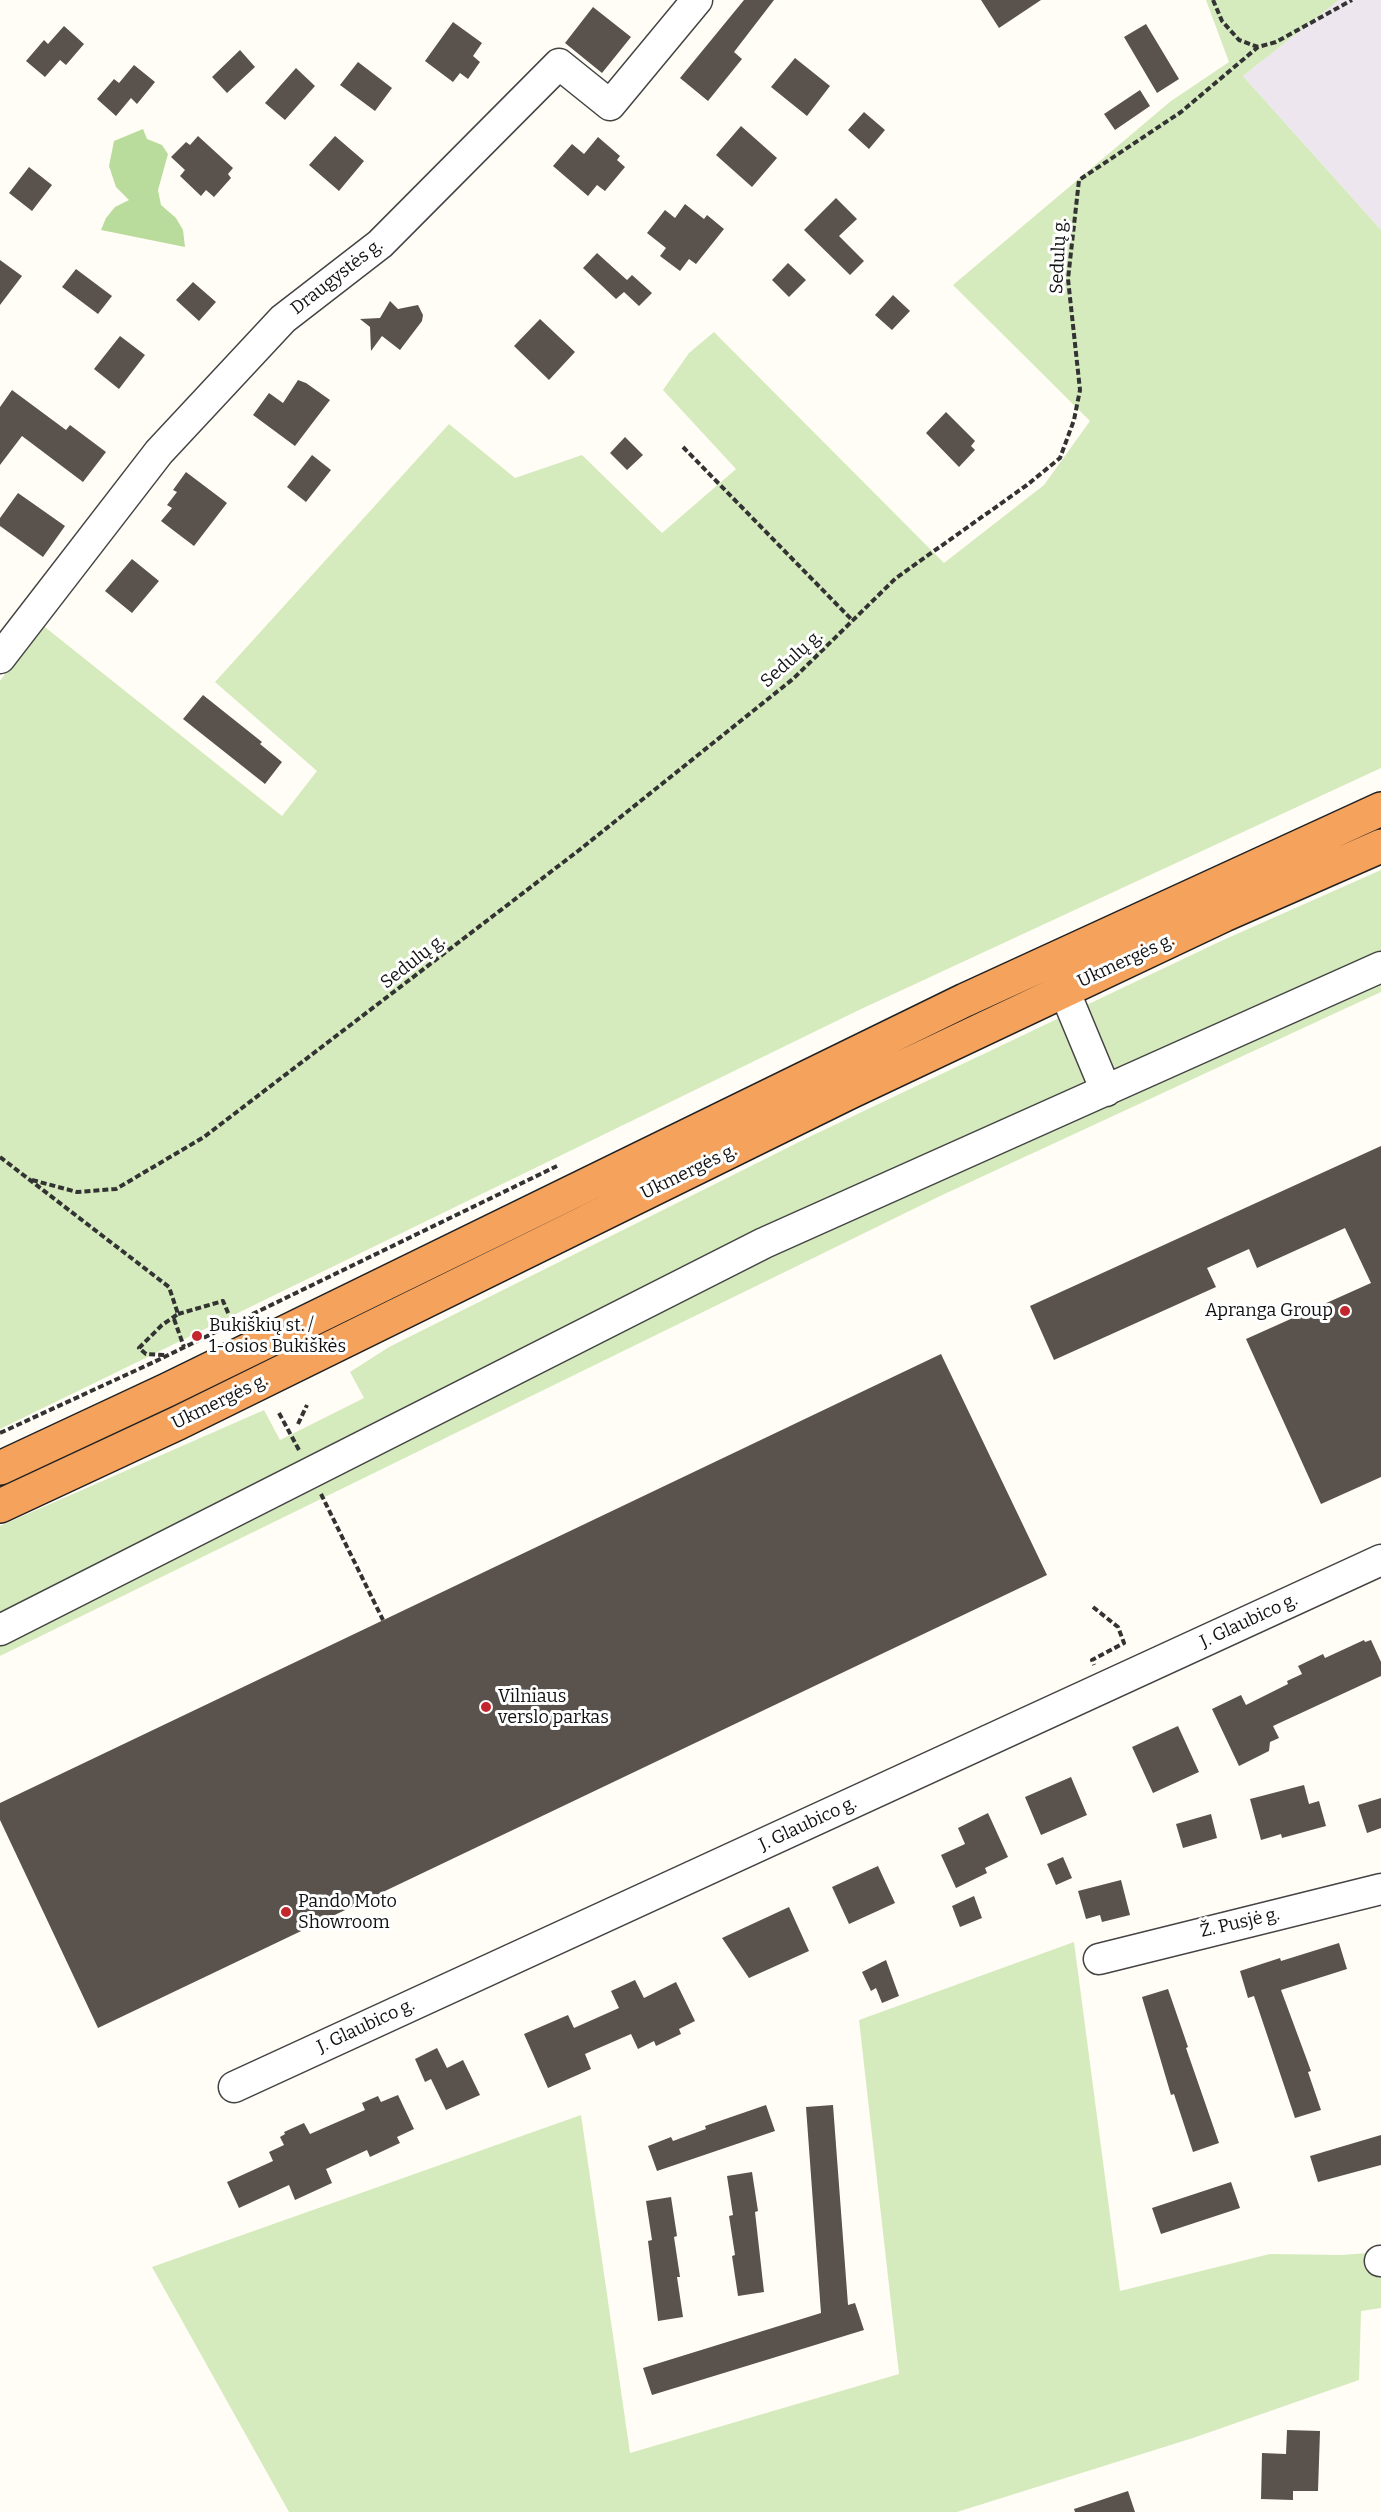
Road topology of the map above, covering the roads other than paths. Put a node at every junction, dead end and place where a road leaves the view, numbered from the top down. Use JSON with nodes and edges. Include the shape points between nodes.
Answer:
{"nodes":[{"id":1,"x":697,"y":0,"type":"edge"},
{"id":2,"x":0,"y":658,"type":"edge"},
{"id":3,"x":1381,"y":809,"type":"edge"},
{"id":4,"x":1381,"y":846,"type":"edge"},
{"id":5,"x":1381,"y":967,"type":"edge"},
{"id":6,"x":1064,"y":990,"type":"junction"},
{"id":7,"x":1106,"y":1091,"type":"junction"},
{"id":8,"x":0,"y":1468,"type":"edge"},
{"id":9,"x":0,"y":1506,"type":"edge"},
{"id":10,"x":1381,"y":1560,"type":"edge"},
{"id":11,"x":0,"y":1630,"type":"edge"},
{"id":12,"x":1381,"y":1889,"type":"edge"},
{"id":13,"x":1099,"y":1959,"type":"dead end"},
{"id":14,"x":234,"y":2086,"type":"dead end"}],
"edges":[{"from":1,"to":2,"type":"street","name":"Draugystės g.","via":[[610,105],[559,64],[380,244],[283,319],[159,452]]},
{"from":3,"to":8,"type":"highway","name":"Ukmergės g.","via":[[965,1000]]},
{"from":4,"to":6,"type":"highway","name":"Ukmergės g."},
{"from":5,"to":7,"type":"street"},
{"from":6,"to":7,"type":"street"},
{"from":6,"to":9,"type":"highway","name":"Ukmergės g."},
{"from":7,"to":11,"type":"street","via":[[764,1243]]},
{"from":10,"to":14,"type":"street","name":"J. Glaubico g."},
{"from":12,"to":13,"type":"street","name":"Ž. Pusjė g."}]}
